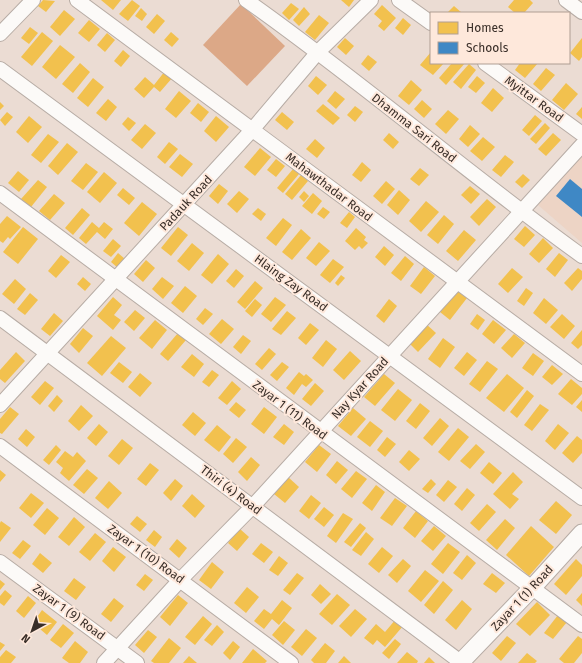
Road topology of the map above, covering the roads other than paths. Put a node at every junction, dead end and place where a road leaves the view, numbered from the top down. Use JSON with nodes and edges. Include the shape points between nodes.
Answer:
{"nodes":[{"id":1,"x":33,"y":0,"type":"edge"},
{"id":2,"x":76,"y":0,"type":"edge"},
{"id":3,"x":246,"y":0,"type":"edge"},
{"id":4,"x":371,"y":0,"type":"edge"},
{"id":5,"x":399,"y":0,"type":"edge"},
{"id":6,"x":566,"y":0,"type":"edge"},
{"id":7,"x":582,"y":12,"type":"edge"},
{"id":8,"x":430,"y":22,"type":"edge"},
{"id":9,"x":0,"y":34,"type":"edge"},
{"id":10,"x":318,"y":52,"type":"junction"},
{"id":11,"x":486,"y":64,"type":"edge"},
{"id":12,"x":0,"y":69,"type":"edge"},
{"id":13,"x":252,"y":130,"type":"junction"},
{"id":14,"x":582,"y":134,"type":"edge"},
{"id":15,"x":582,"y":145,"type":"edge"},
{"id":16,"x":0,"y":193,"type":"edge"},
{"id":17,"x":184,"y":205,"type":"junction"},
{"id":18,"x":521,"y":212,"type":"junction"},
{"id":19,"x":582,"y":256,"type":"edge"},
{"id":20,"x":115,"y":280,"type":"junction"},
{"id":21,"x":457,"y":282,"type":"junction"},
{"id":22,"x":0,"y":318,"type":"edge"},
{"id":23,"x":48,"y":353,"type":"junction"},
{"id":24,"x":390,"y":356,"type":"junction"},
{"id":25,"x":582,"y":374,"type":"edge"},
{"id":26,"x":0,"y":405,"type":"edge"},
{"id":27,"x":320,"y":432,"type":"junction"},
{"id":28,"x":0,"y":446,"type":"edge"},
{"id":29,"x":582,"y":498,"type":"edge"},
{"id":30,"x":253,"y":506,"type":"junction"},
{"id":31,"x":582,"y":533,"type":"edge"},
{"id":32,"x":0,"y":562,"type":"edge"},
{"id":33,"x":181,"y":579,"type":"junction"},
{"id":34,"x":533,"y":587,"type":"junction"},
{"id":35,"x":582,"y":625,"type":"edge"},
{"id":36,"x":118,"y":648,"type":"junction"},
{"id":37,"x":104,"y":663,"type":"edge"},
{"id":38,"x":137,"y":663,"type":"edge"},
{"id":39,"x":291,"y":663,"type":"edge"},
{"id":40,"x":461,"y":663,"type":"edge"}],
"edges":[{"from":1,"to":9,"type":"street"},
{"from":2,"to":13,"type":"street","name":"Mahawthadar Road"},
{"from":3,"to":10,"type":"street","name":"Dhamma Sari Road"},
{"from":4,"to":10,"type":"street","name":"Padauk Road"},
{"from":5,"to":8,"type":"street"},
{"from":6,"to":7,"type":"street"},
{"from":10,"to":13,"type":"street","name":"Padauk Road"},
{"from":10,"to":18,"type":"street","name":"Dhamma Sari Road"},
{"from":11,"to":14,"type":"street","name":"Myittar Road"},
{"from":12,"to":17,"type":"street","name":"Hlaing Zay Road"},
{"from":13,"to":17,"type":"street","name":"Padauk Road"},
{"from":13,"to":21,"type":"street","name":"Mahawthadar Road"},
{"from":15,"to":18,"type":"street","name":"Nay Kyar Road"},
{"from":16,"to":20,"type":"street","name":"Zayar 1 (11) Road"},
{"from":17,"to":20,"type":"street","name":"Padauk Road"},
{"from":17,"to":24,"type":"street","name":"Hlaing Zay Road"},
{"from":18,"to":19,"type":"street","name":"Dhamma Sari Road"},
{"from":18,"to":21,"type":"street","name":"Nay Kyar Road"},
{"from":20,"to":23,"type":"street","name":"Padauk Road"},
{"from":20,"to":27,"type":"street","name":"Zayar 1 (11) Road"},
{"from":21,"to":24,"type":"street","name":"Nay Kyar Road"},
{"from":21,"to":25,"type":"street","name":"Mahawthadar Road"},
{"from":22,"to":23,"type":"street","name":"Thiri (4) Road"},
{"from":23,"to":26,"type":"street","name":"Padauk Road"},
{"from":23,"to":30,"type":"street","name":"Thiri (4) Road"},
{"from":24,"to":27,"type":"street","name":"Nay Kyar Road"},
{"from":24,"to":29,"type":"street","name":"Hlaing Zay Road"},
{"from":27,"to":30,"type":"street","name":"Nay Kyar Road"},
{"from":27,"to":34,"type":"street","name":"Zayar 1 (11) Road"},
{"from":28,"to":33,"type":"street","name":"Zayar 1 (10) Road"},
{"from":30,"to":33,"type":"street","name":"Nay Kyar Road"},
{"from":30,"to":40,"type":"street","name":"Thiri (4) Road"},
{"from":31,"to":34,"type":"street","name":"Zayar 1 (1) Road"},
{"from":32,"to":36,"type":"street","name":"Zayar 1 (9) Road"},
{"from":33,"to":36,"type":"street","name":"Nay Kyar Road"},
{"from":33,"to":39,"type":"street","name":"Zayar 1 (10) Road"},
{"from":34,"to":35,"type":"street","name":"Zayar 1 (11) Road"},
{"from":34,"to":40,"type":"street","name":"Zayar 1 (1) Road"},
{"from":36,"to":37,"type":"street","name":"Nay Kyar Road"},
{"from":36,"to":38,"type":"street","name":"Zayar 1 (9) Road"}]}
